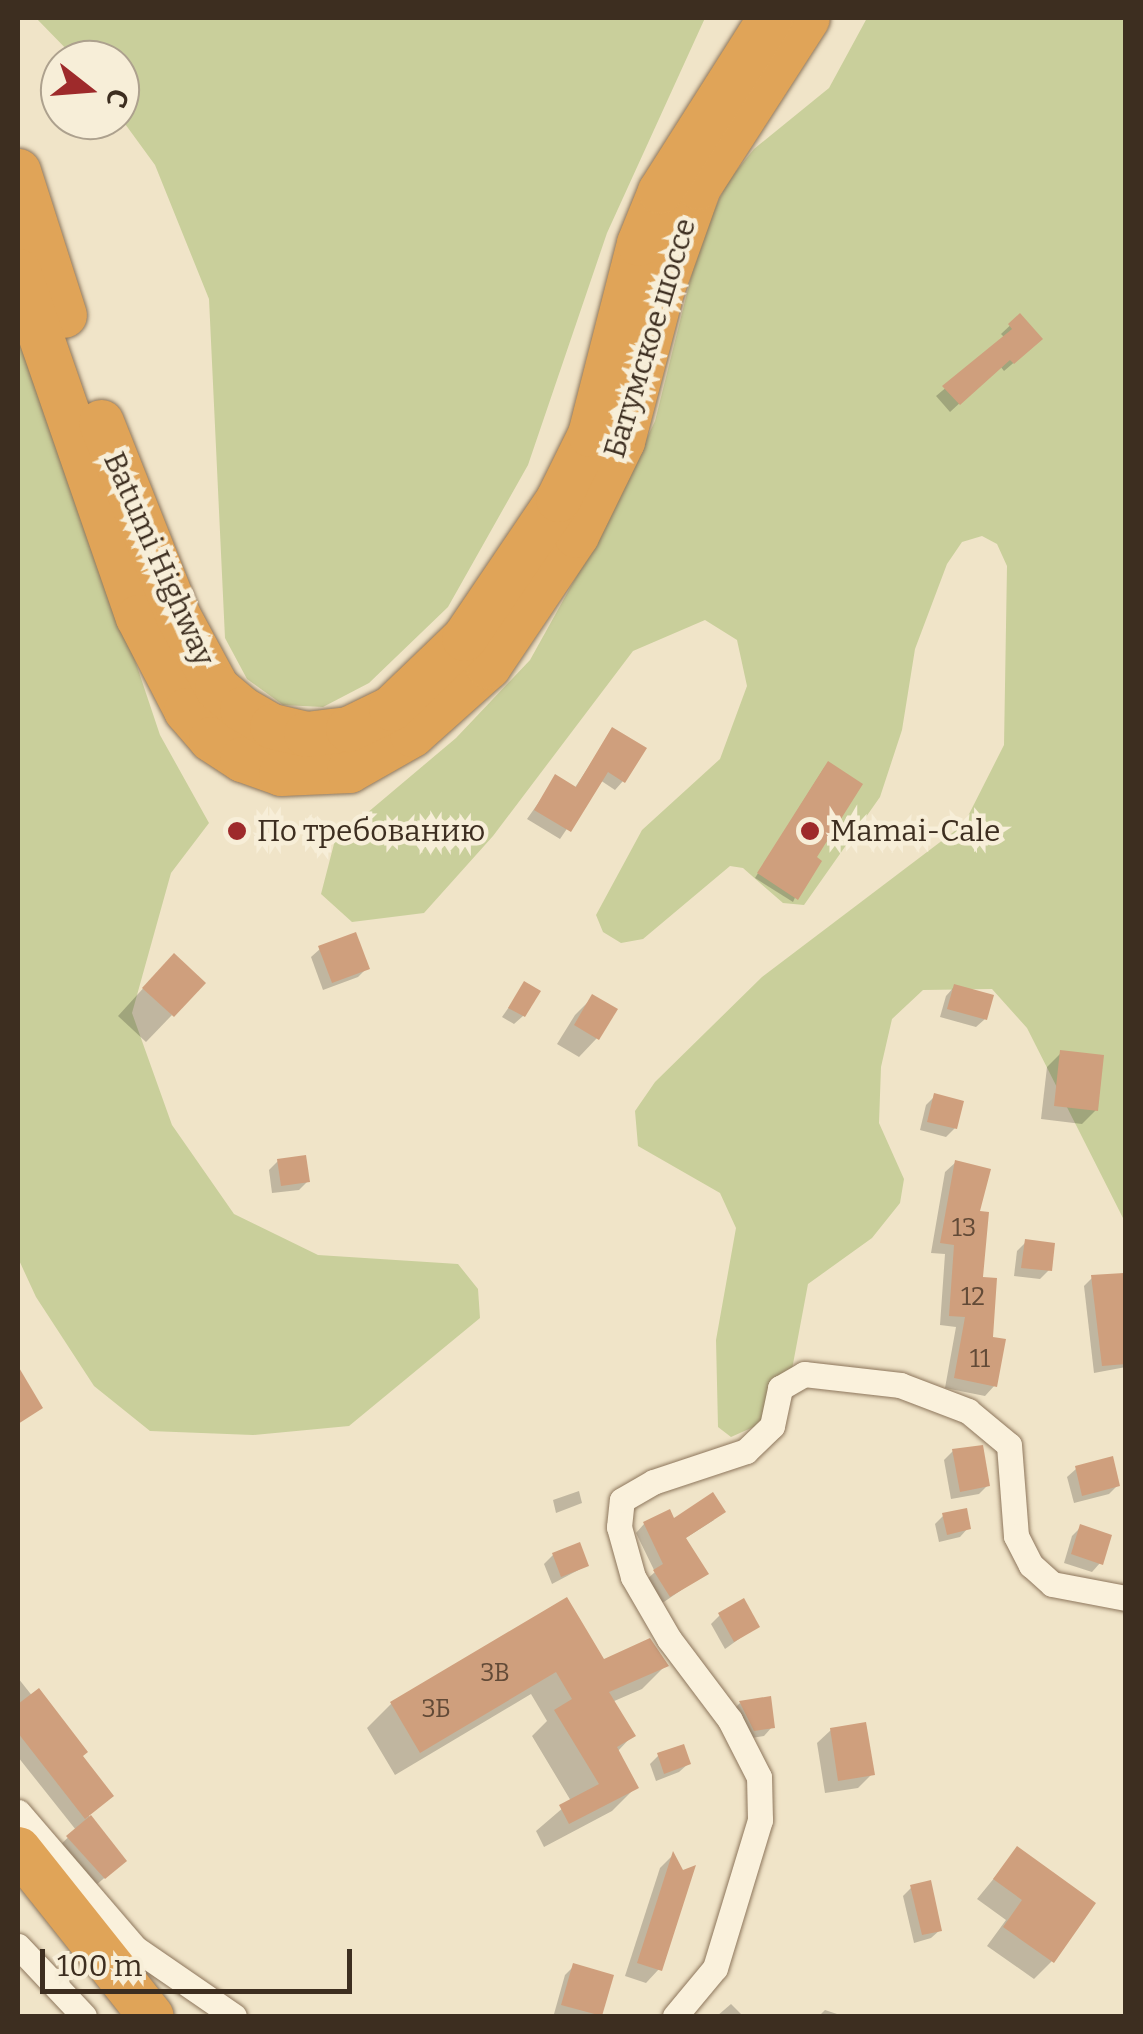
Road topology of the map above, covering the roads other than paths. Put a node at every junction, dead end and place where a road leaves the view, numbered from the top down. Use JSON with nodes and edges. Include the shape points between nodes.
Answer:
{"nodes":[{"id":1,"x":770,"y":18,"type":"edge"},
{"id":2,"x":808,"y":18,"type":"edge"},
{"id":3,"x":18,"y":171,"type":"edge"},
{"id":4,"x":18,"y":271,"type":"edge"},
{"id":5,"x":1126,"y":1598,"type":"edge"},
{"id":6,"x":18,"y":1812,"type":"edge"},
{"id":7,"x":18,"y":1849,"type":"edge"},
{"id":8,"x":18,"y":1946,"type":"edge"},
{"id":9,"x":84,"y":2016,"type":"edge"},
{"id":10,"x":151,"y":2016,"type":"edge"},
{"id":11,"x":234,"y":2016,"type":"edge"},
{"id":12,"x":675,"y":2016,"type":"edge"}],
"edges":[{"from":1,"to":3,"type":"highway","name":"Batumi Highway","via":[[660,191],[639,242],[590,434],[558,499],[464,638],[391,708],[348,729],[306,734],[272,726],[218,688],[201,664],[110,449]]},
{"from":2,"to":4,"type":"highway","name":"Батумское шоссе","via":[[698,187],[660,290],[622,441],[576,535],[488,666],[412,734],[349,770],[282,772],[242,759],[211,739],[186,710],[138,617]]},
{"from":5,"to":12,"type":"street","via":[[1052,1584],[1030,1565],[1016,1536],[1009,1444],[968,1411],[900,1385],[804,1374],[780,1388],[772,1426],[746,1451],[653,1482],[622,1500],[620,1527],[633,1577],[730,1720],[759,1777],[760,1820],[715,1968]]},
{"from":6,"to":11,"type":"street","via":[[135,1948]]},
{"from":7,"to":10,"type":"highway"},
{"from":8,"to":9,"type":"street"}]}
